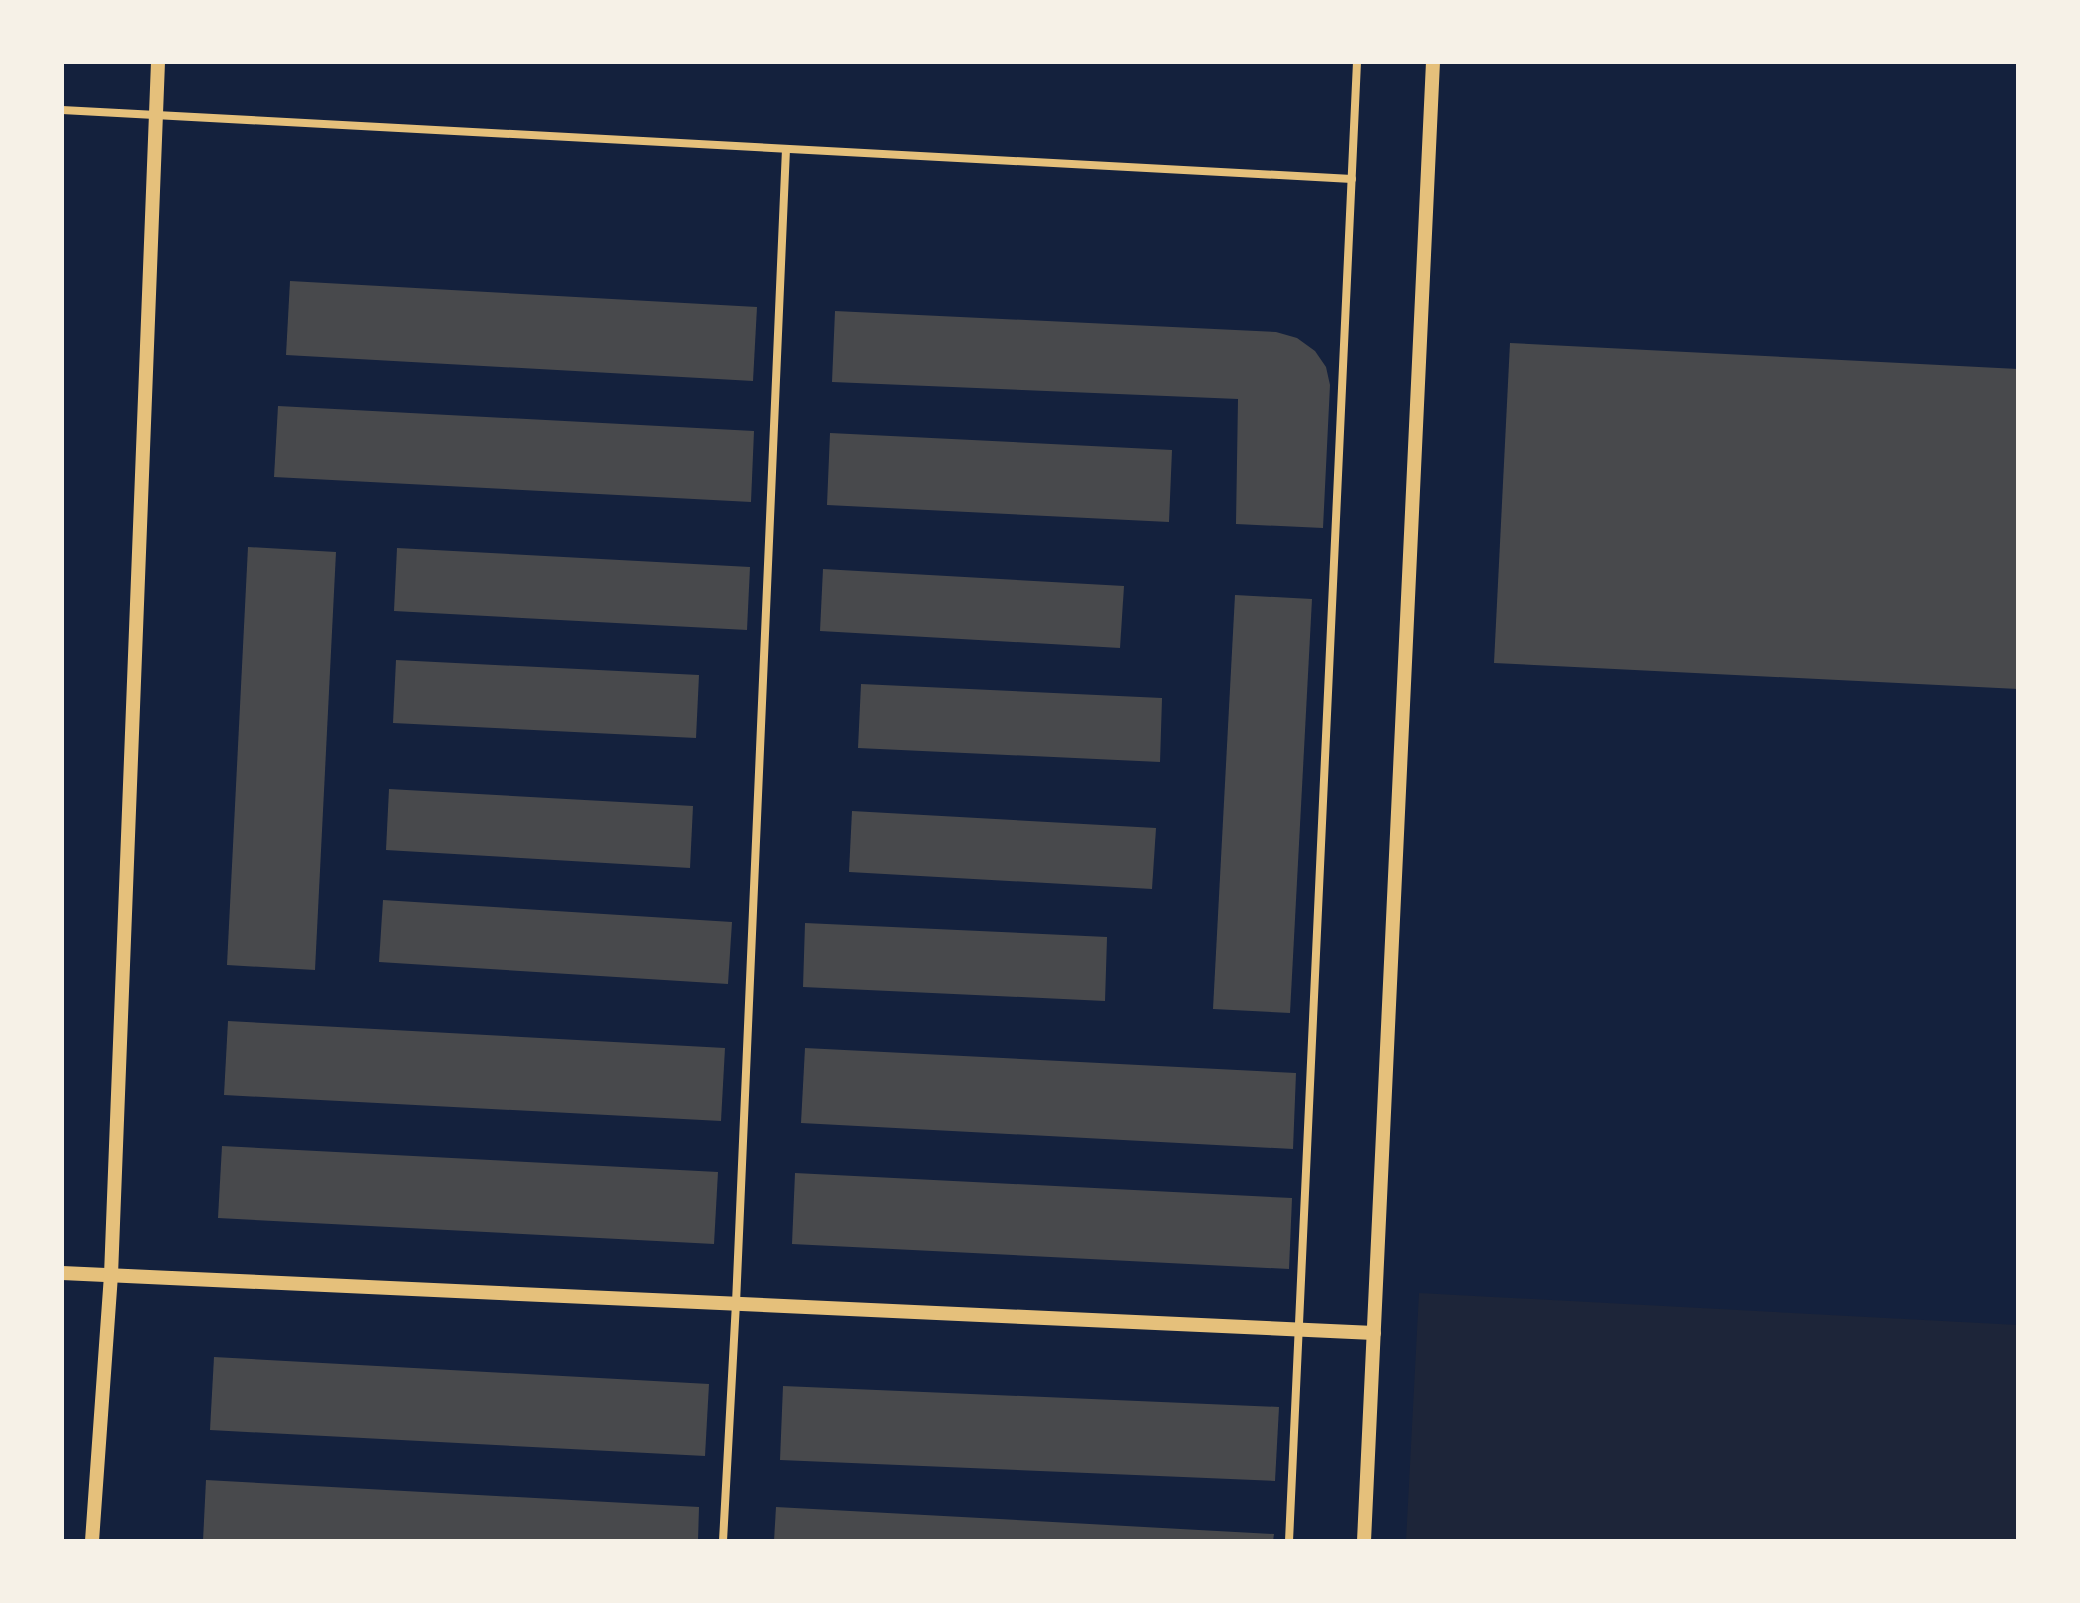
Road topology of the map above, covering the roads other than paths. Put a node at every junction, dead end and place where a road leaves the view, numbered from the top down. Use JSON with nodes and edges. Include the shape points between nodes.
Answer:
{"nodes":[{"id":1,"x":158,"y":62,"type":"edge"},
{"id":2,"x":1357,"y":62,"type":"edge"},
{"id":3,"x":1433,"y":62,"type":"edge"},
{"id":4,"x":62,"y":110,"type":"edge"},
{"id":5,"x":156,"y":115,"type":"junction"},
{"id":6,"x":786,"y":149,"type":"junction"},
{"id":7,"x":1352,"y":179,"type":"junction"},
{"id":8,"x":62,"y":1273,"type":"edge"},
{"id":9,"x":111,"y":1275,"type":"junction"},
{"id":10,"x":736,"y":1303,"type":"junction"},
{"id":11,"x":1298,"y":1329,"type":"junction"},
{"id":12,"x":1374,"y":1333,"type":"junction"},
{"id":13,"x":92,"y":1541,"type":"edge"},
{"id":14,"x":723,"y":1541,"type":"edge"},
{"id":15,"x":1289,"y":1541,"type":"edge"},
{"id":16,"x":1364,"y":1541,"type":"edge"}],
"edges":[{"from":1,"to":5,"type":"street"},
{"from":2,"to":7,"type":"street"},
{"from":3,"to":12,"type":"street"},
{"from":4,"to":5,"type":"street"},
{"from":5,"to":6,"type":"street"},
{"from":5,"to":9,"type":"street"},
{"from":6,"to":7,"type":"street"},
{"from":6,"to":10,"type":"street"},
{"from":7,"to":11,"type":"street"},
{"from":8,"to":9,"type":"street"},
{"from":9,"to":10,"type":"street"},
{"from":9,"to":13,"type":"street"},
{"from":10,"to":11,"type":"street"},
{"from":10,"to":14,"type":"street"},
{"from":11,"to":12,"type":"street"},
{"from":11,"to":15,"type":"street"},
{"from":12,"to":16,"type":"street"}]}
